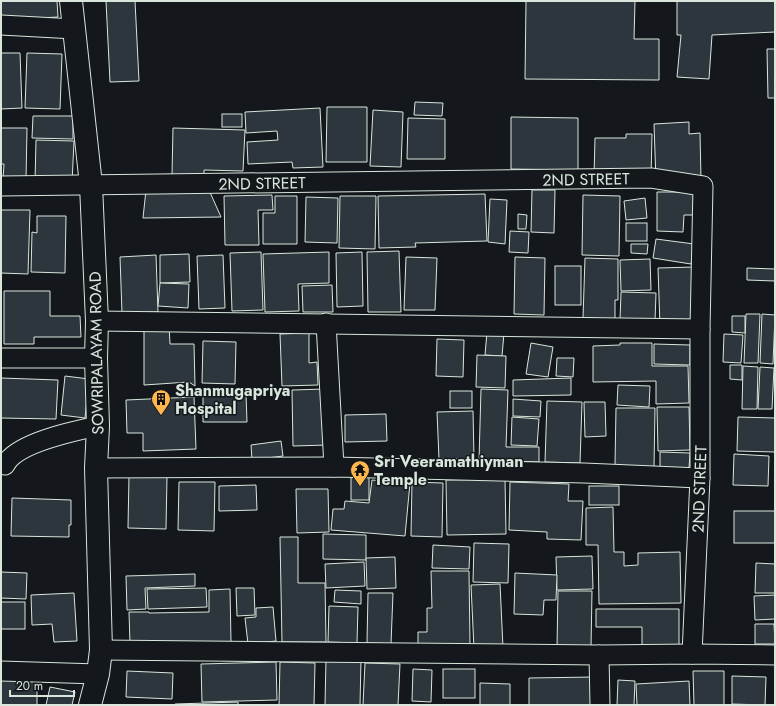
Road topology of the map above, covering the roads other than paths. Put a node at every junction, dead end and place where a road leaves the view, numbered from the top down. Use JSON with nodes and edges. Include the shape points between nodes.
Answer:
{"nodes":[{"id":1,"x":71,"y":1,"type":"edge"},
{"id":2,"x":1,"y":25,"type":"edge"},
{"id":3,"x":75,"y":29,"type":"junction"},
{"id":4,"x":91,"y":185,"type":"junction"},
{"id":5,"x":1,"y":186,"type":"edge"},
{"id":6,"x":97,"y":321,"type":"junction"},
{"id":7,"x":326,"y":323,"type":"junction"},
{"id":8,"x":700,"y":329,"type":"junction"},
{"id":9,"x":1,"y":358,"type":"edge"},
{"id":10,"x":96,"y":358,"type":"junction"},
{"id":11,"x":98,"y":426,"type":"junction"},
{"id":12,"x":5,"y":465,"type":"dead end"},
{"id":13,"x":334,"y":466,"type":"junction"},
{"id":14,"x":96,"y":468,"type":"junction"},
{"id":15,"x":700,"y":478,"type":"junction"},
{"id":16,"x":101,"y":650,"type":"junction"},
{"id":17,"x":692,"y":654,"type":"junction"},
{"id":18,"x":599,"y":655,"type":"junction"},
{"id":19,"x":775,"y":655,"type":"edge"},
{"id":20,"x":1,"y":671,"type":"edge"},
{"id":21,"x":98,"y":674,"type":"junction"},
{"id":22,"x":90,"y":705,"type":"edge"},
{"id":23,"x":600,"y":705,"type":"edge"}],
"edges":[{"from":1,"to":3,"type":"street","name":"SOWRIPALAYAM ROAD"},
{"from":2,"to":3,"type":"street"},
{"from":3,"to":4,"type":"street","name":"SOWRIPALAYAM ROAD"},
{"from":4,"to":5,"type":"street","name":"2ND STREET"},
{"from":4,"to":6,"type":"street","name":"SOWRIPALAYAM ROAD"},
{"from":4,"to":8,"type":"street","name":"2ND STREET","via":[[651,178],[703,186]]},
{"from":6,"to":7,"type":"street"},
{"from":6,"to":10,"type":"street","name":"SOWRIPALAYAM ROAD"},
{"from":7,"to":8,"type":"street"},
{"from":7,"to":13,"type":"street"},
{"from":8,"to":15,"type":"street","name":"2ND STREET"},
{"from":9,"to":10,"type":"street"},
{"from":10,"to":11,"type":"street","name":"SOWRIPALAYAM ROAD"},
{"from":11,"to":12,"type":"street","via":[[30,445],[8,460]]},
{"from":11,"to":14,"type":"street","name":"SOWRIPALAYAM ROAD"},
{"from":13,"to":14,"type":"street"},
{"from":13,"to":15,"type":"street","via":[[584,472]]},
{"from":14,"to":16,"type":"street","name":"SOWRIPALAYAM ROAD"},
{"from":15,"to":17,"type":"street","name":"2ND STREET"},
{"from":16,"to":18,"type":"street"},
{"from":16,"to":21,"type":"street","name":"SOWRIPALAYAM ROAD"},
{"from":17,"to":18,"type":"street"},
{"from":17,"to":19,"type":"street"},
{"from":18,"to":23,"type":"street"},
{"from":20,"to":21,"type":"street"},
{"from":21,"to":22,"type":"street","name":"SOWRIPALAYAM ROAD"}]}
